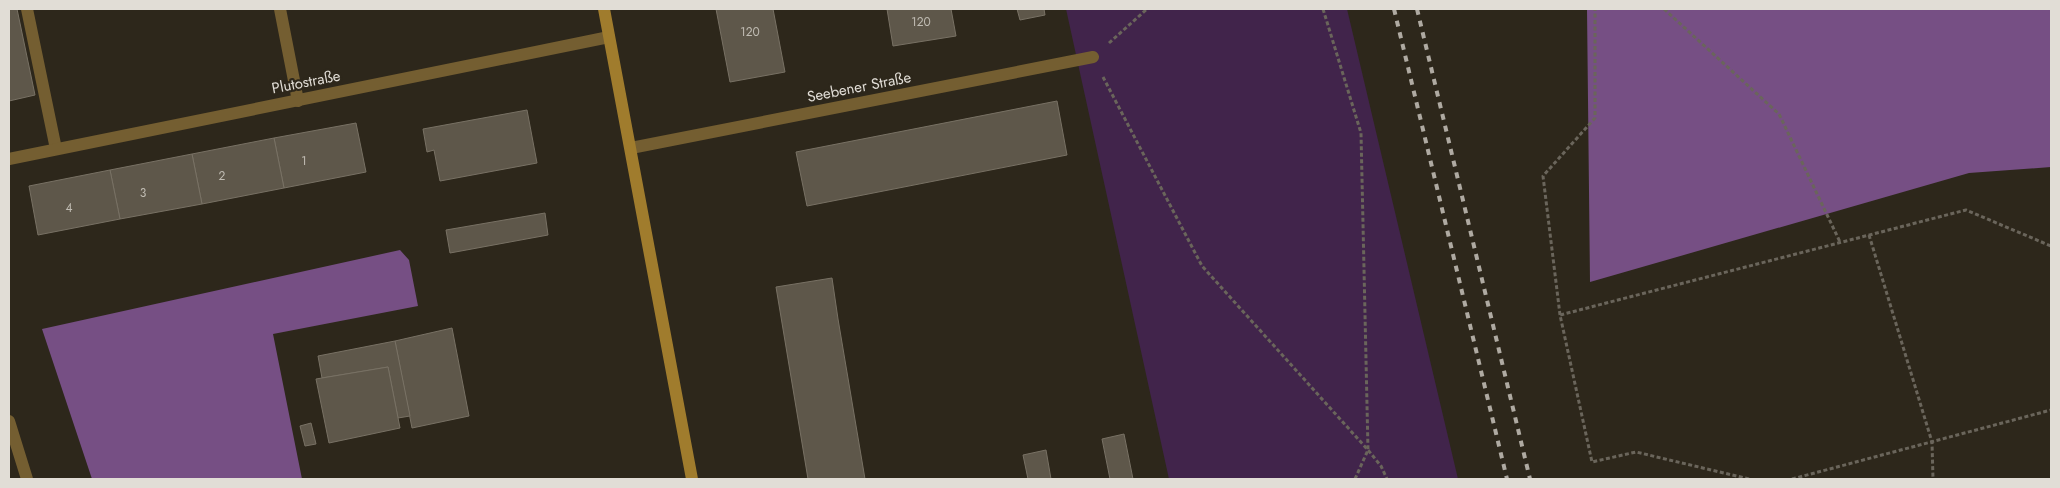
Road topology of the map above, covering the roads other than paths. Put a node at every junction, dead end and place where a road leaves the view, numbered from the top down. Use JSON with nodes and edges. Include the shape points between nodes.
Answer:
{"nodes":[{"id":1,"x":27,"y":9,"type":"edge"},
{"id":2,"x":280,"y":9,"type":"edge"},
{"id":3,"x":604,"y":9,"type":"edge"},
{"id":4,"x":609,"y":37,"type":"junction"},
{"id":5,"x":1093,"y":58,"type":"road end"},
{"id":6,"x":298,"y":101,"type":"junction"},
{"id":7,"x":631,"y":148,"type":"junction"},
{"id":8,"x":56,"y":149,"type":"junction"},
{"id":9,"x":9,"y":159,"type":"edge"},
{"id":10,"x":9,"y":422,"type":"edge"},
{"id":11,"x":27,"y":479,"type":"edge"},
{"id":12,"x":692,"y":479,"type":"edge"}],
"edges":[{"from":1,"to":8,"type":"street"},
{"from":2,"to":6,"type":"street"},
{"from":3,"to":4,"type":"street"},
{"from":4,"to":6,"type":"street","name":"Plutostraße"},
{"from":4,"to":7,"type":"street"},
{"from":5,"to":7,"type":"street","name":"Seebener Straße"},
{"from":6,"to":8,"type":"street","name":"Plutostraße"},
{"from":7,"to":12,"type":"street"},
{"from":8,"to":9,"type":"street","name":"Plutostraße"},
{"from":10,"to":11,"type":"street"}]}
